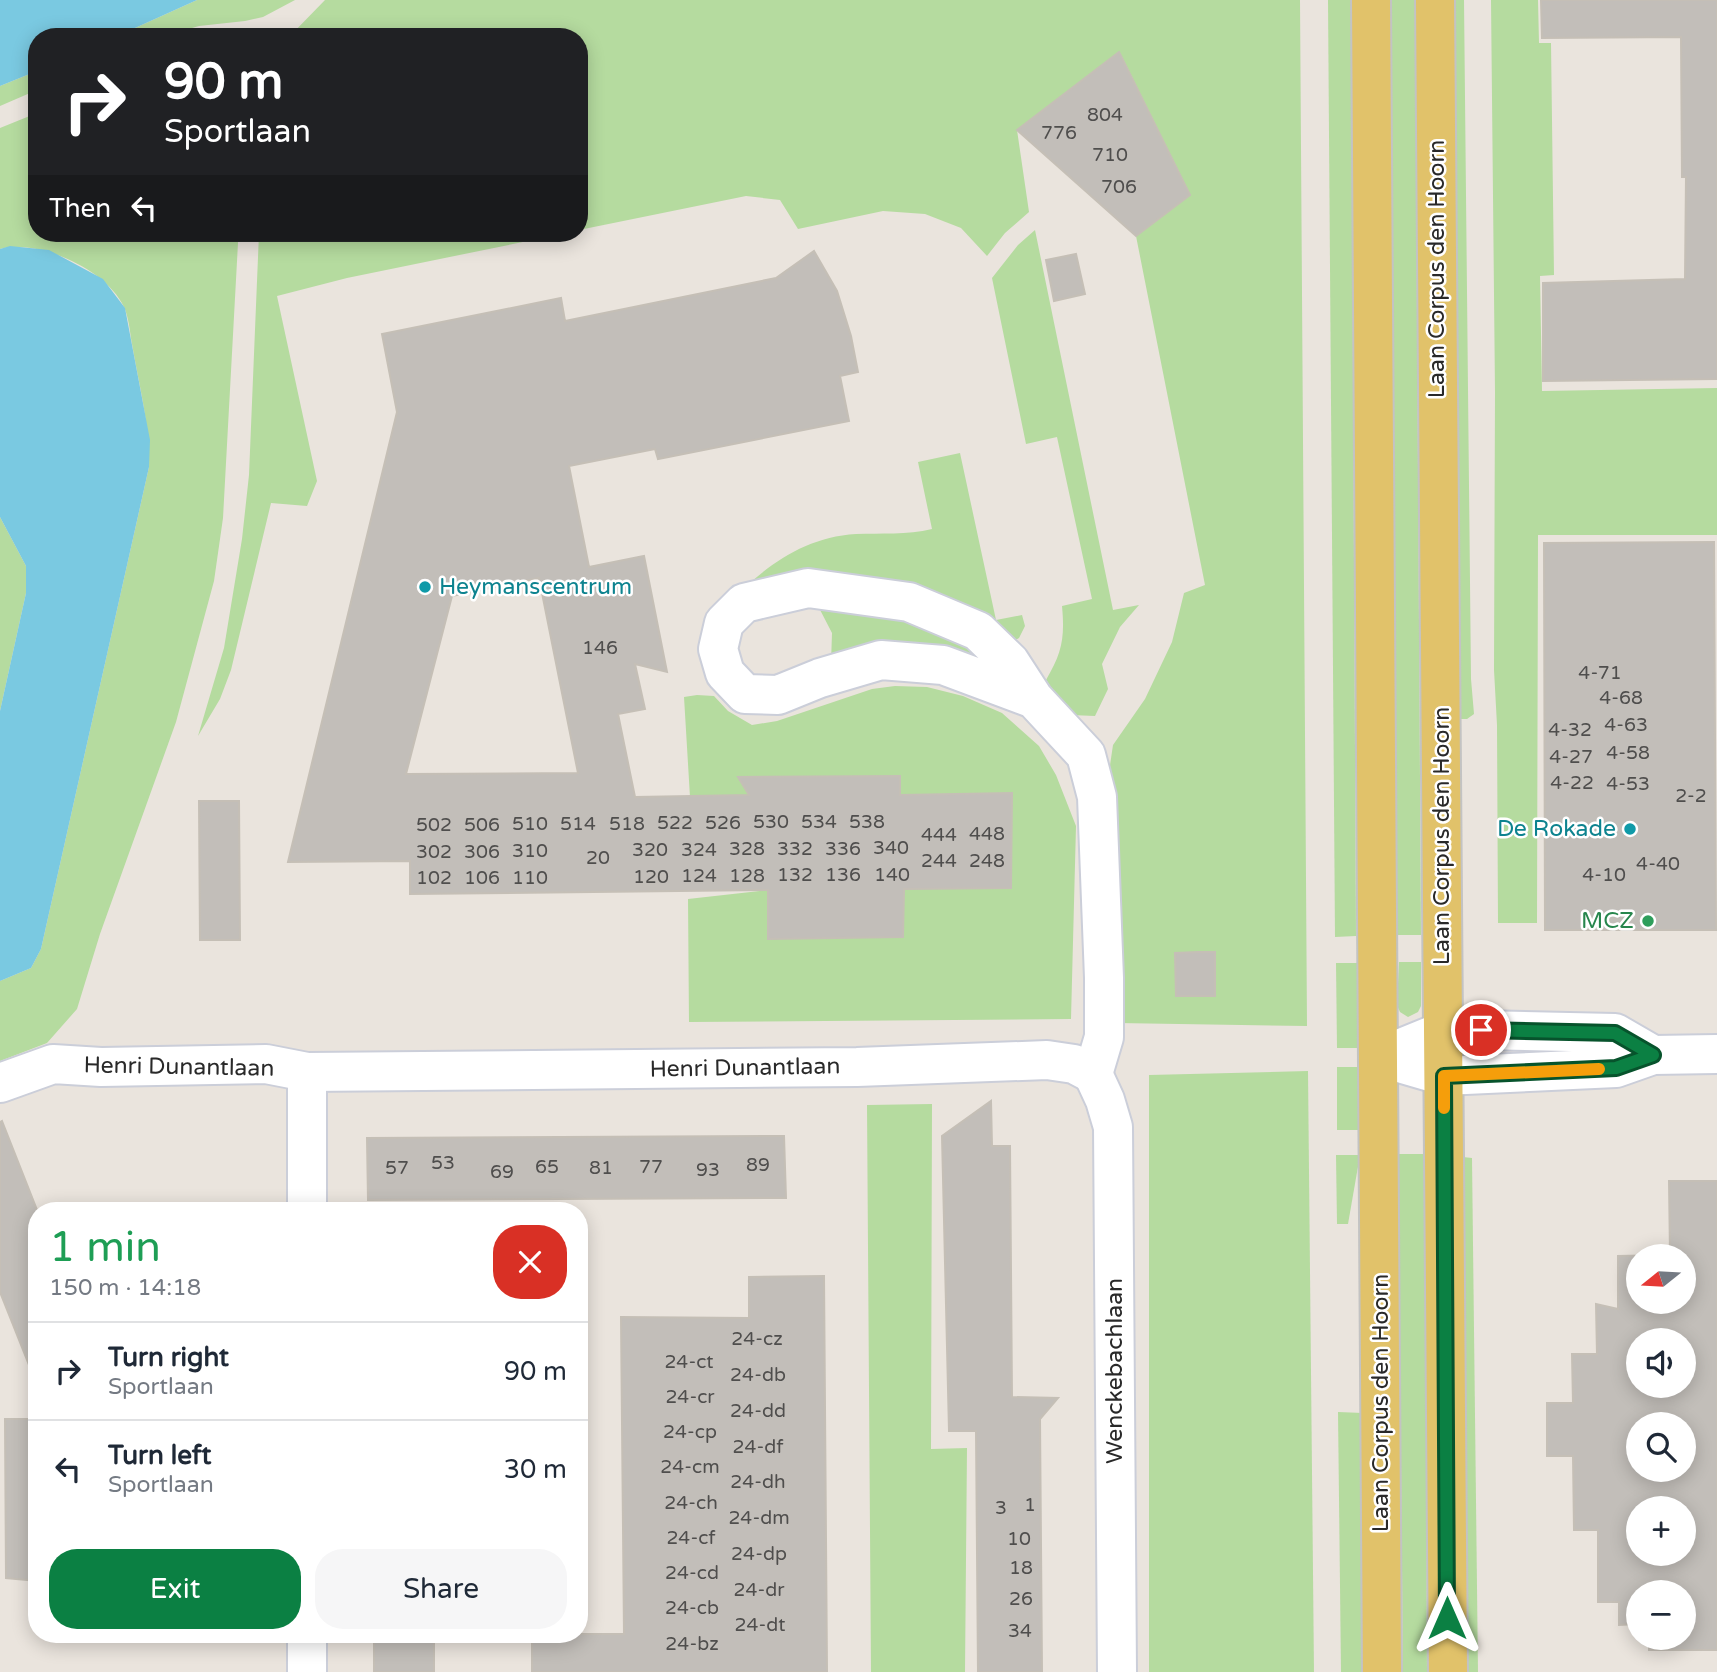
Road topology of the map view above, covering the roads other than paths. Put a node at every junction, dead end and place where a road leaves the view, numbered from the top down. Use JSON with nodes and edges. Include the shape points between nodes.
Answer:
{"nodes":[{"id":1,"x":1371,"y":0,"type":"edge"},
{"id":2,"x":1435,"y":0,"type":"edge"},
{"id":3,"x":1034,"y":699,"type":"junction"},
{"id":4,"x":1443,"y":1031,"type":"junction"},
{"id":5,"x":1717,"y":1054,"type":"edge"},
{"id":6,"x":1653,"y":1055,"type":"junction"},
{"id":7,"x":1379,"y":1057,"type":"junction"},
{"id":8,"x":307,"y":1072,"type":"junction"},
{"id":9,"x":1093,"y":1074,"type":"junction"},
{"id":10,"x":1444,"y":1076,"type":"junction"},
{"id":11,"x":0,"y":1083,"type":"edge"},
{"id":12,"x":307,"y":1202,"type":"edge"},
{"id":13,"x":307,"y":1643,"type":"edge"},
{"id":14,"x":307,"y":1672,"type":"edge"},
{"id":15,"x":1117,"y":1672,"type":"edge"},
{"id":16,"x":1382,"y":1672,"type":"edge"},
{"id":17,"x":1448,"y":1672,"type":"edge"}],
"edges":[{"from":1,"to":7,"type":"main road","name":"Laan Corpus den Hoorn"},
{"from":2,"to":4,"type":"main road","name":"Laan Corpus den Hoorn"},
{"from":3,"to":3,"type":"street","via":[[1010,662],[978,631],[909,602],[808,588],[744,603],[724,623],[718,649],[725,673],[745,694],[778,695],[881,660],[943,666]]},
{"from":3,"to":9,"type":"street","via":[[1086,755],[1097,797],[1104,1037]]},
{"from":4,"to":6,"type":"street","via":[[1615,1033]]},
{"from":4,"to":7,"type":"street"},
{"from":4,"to":10,"type":"main road","name":"Laan Corpus den Hoorn"},
{"from":5,"to":6,"type":"street"},
{"from":6,"to":10,"type":"street","via":[[1616,1068]]},
{"from":7,"to":10,"type":"street"},
{"from":7,"to":16,"type":"main road","name":"Laan Corpus den Hoorn"},
{"from":8,"to":9,"type":"street","name":"Henri Dunantlaan","via":[[857,1067],[1047,1060],[1074,1064]]},
{"from":8,"to":11,"type":"street","name":"Henri Dunantlaan","via":[[266,1064],[53,1065]]},
{"from":8,"to":12,"type":"street"},
{"from":9,"to":15,"type":"street","name":"Wenckebachlaan","via":[[1113,1127]]},
{"from":10,"to":17,"type":"main road","name":"Laan Corpus den Hoorn"},
{"from":13,"to":14,"type":"street"}]}
